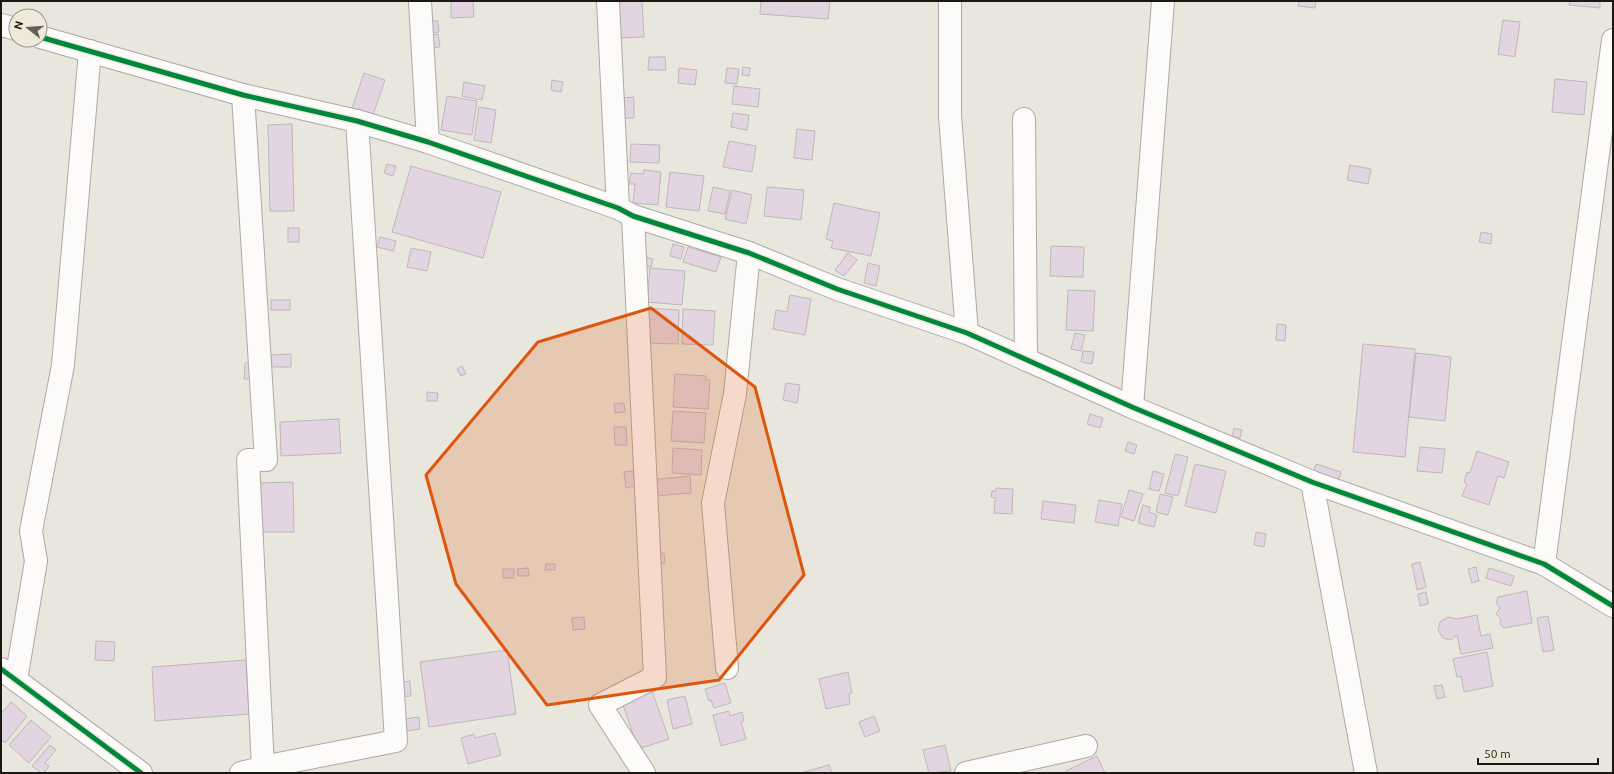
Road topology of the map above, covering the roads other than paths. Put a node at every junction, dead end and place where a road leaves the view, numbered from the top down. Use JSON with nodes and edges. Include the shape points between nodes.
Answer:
{"nodes":[{"id":1,"x":420,"y":1,"type":"edge"},
{"id":2,"x":608,"y":1,"type":"edge"},
{"id":3,"x":950,"y":1,"type":"edge"},
{"id":4,"x":1163,"y":1,"type":"edge"},
{"id":5,"x":48,"y":38,"type":"edge"},
{"id":6,"x":1613,"y":40,"type":"edge"},
{"id":7,"x":90,"y":51,"type":"junction"},
{"id":8,"x":243,"y":95,"type":"junction"},
{"id":9,"x":1024,"y":119,"type":"dead end"},
{"id":10,"x":357,"y":121,"type":"junction"},
{"id":11,"x":428,"y":142,"type":"junction"},
{"id":12,"x":626,"y":212,"type":"junction"},
{"id":13,"x":749,"y":253,"type":"junction"},
{"id":14,"x":967,"y":333,"type":"junction"},
{"id":15,"x":1026,"y":360,"type":"junction"},
{"id":16,"x":1132,"y":407,"type":"junction"},
{"id":17,"x":1312,"y":482,"type":"junction"},
{"id":18,"x":1544,"y":564,"type":"junction"},
{"id":19,"x":1613,"y":606,"type":"edge"},
{"id":20,"x":727,"y":668,"type":"dead end"},
{"id":21,"x":8,"y":675,"type":"edge"},
{"id":22,"x":1086,"y":746,"type":"dead end"},
{"id":23,"x":263,"y":768,"type":"junction"},
{"id":24,"x":141,"y":773,"type":"edge"},
{"id":25,"x":240,"y":773,"type":"edge"},
{"id":26,"x":644,"y":773,"type":"edge"},
{"id":27,"x":966,"y":773,"type":"edge"},
{"id":28,"x":1366,"y":773,"type":"edge"}],
"edges":[{"from":1,"to":11,"type":"street"},
{"from":2,"to":12,"type":"street"},
{"from":3,"to":14,"type":"street","via":[[950,116]]},
{"from":4,"to":16,"type":"street"},
{"from":5,"to":7,"type":"street"},
{"from":6,"to":18,"type":"street"},
{"from":7,"to":8,"type":"street"},
{"from":7,"to":21,"type":"street","via":[[63,365],[30,531],[36,561]]},
{"from":8,"to":10,"type":"street"},
{"from":8,"to":23,"type":"street","via":[[266,460],[248,460]]},
{"from":9,"to":15,"type":"street"},
{"from":10,"to":11,"type":"street"},
{"from":10,"to":23,"type":"street","via":[[396,741]]},
{"from":11,"to":12,"type":"street"},
{"from":12,"to":13,"type":"street"},
{"from":12,"to":26,"type":"street","via":[[655,677],[600,705]]},
{"from":13,"to":14,"type":"street","via":[[837,289]]},
{"from":13,"to":20,"type":"street","via":[[736,394],[713,503]]},
{"from":14,"to":15,"type":"street"},
{"from":15,"to":16,"type":"street"},
{"from":16,"to":17,"type":"street"},
{"from":17,"to":18,"type":"street"},
{"from":17,"to":28,"type":"street"},
{"from":18,"to":19,"type":"street"},
{"from":21,"to":24,"type":"street"},
{"from":22,"to":27,"type":"street"},
{"from":23,"to":25,"type":"street"}]}
